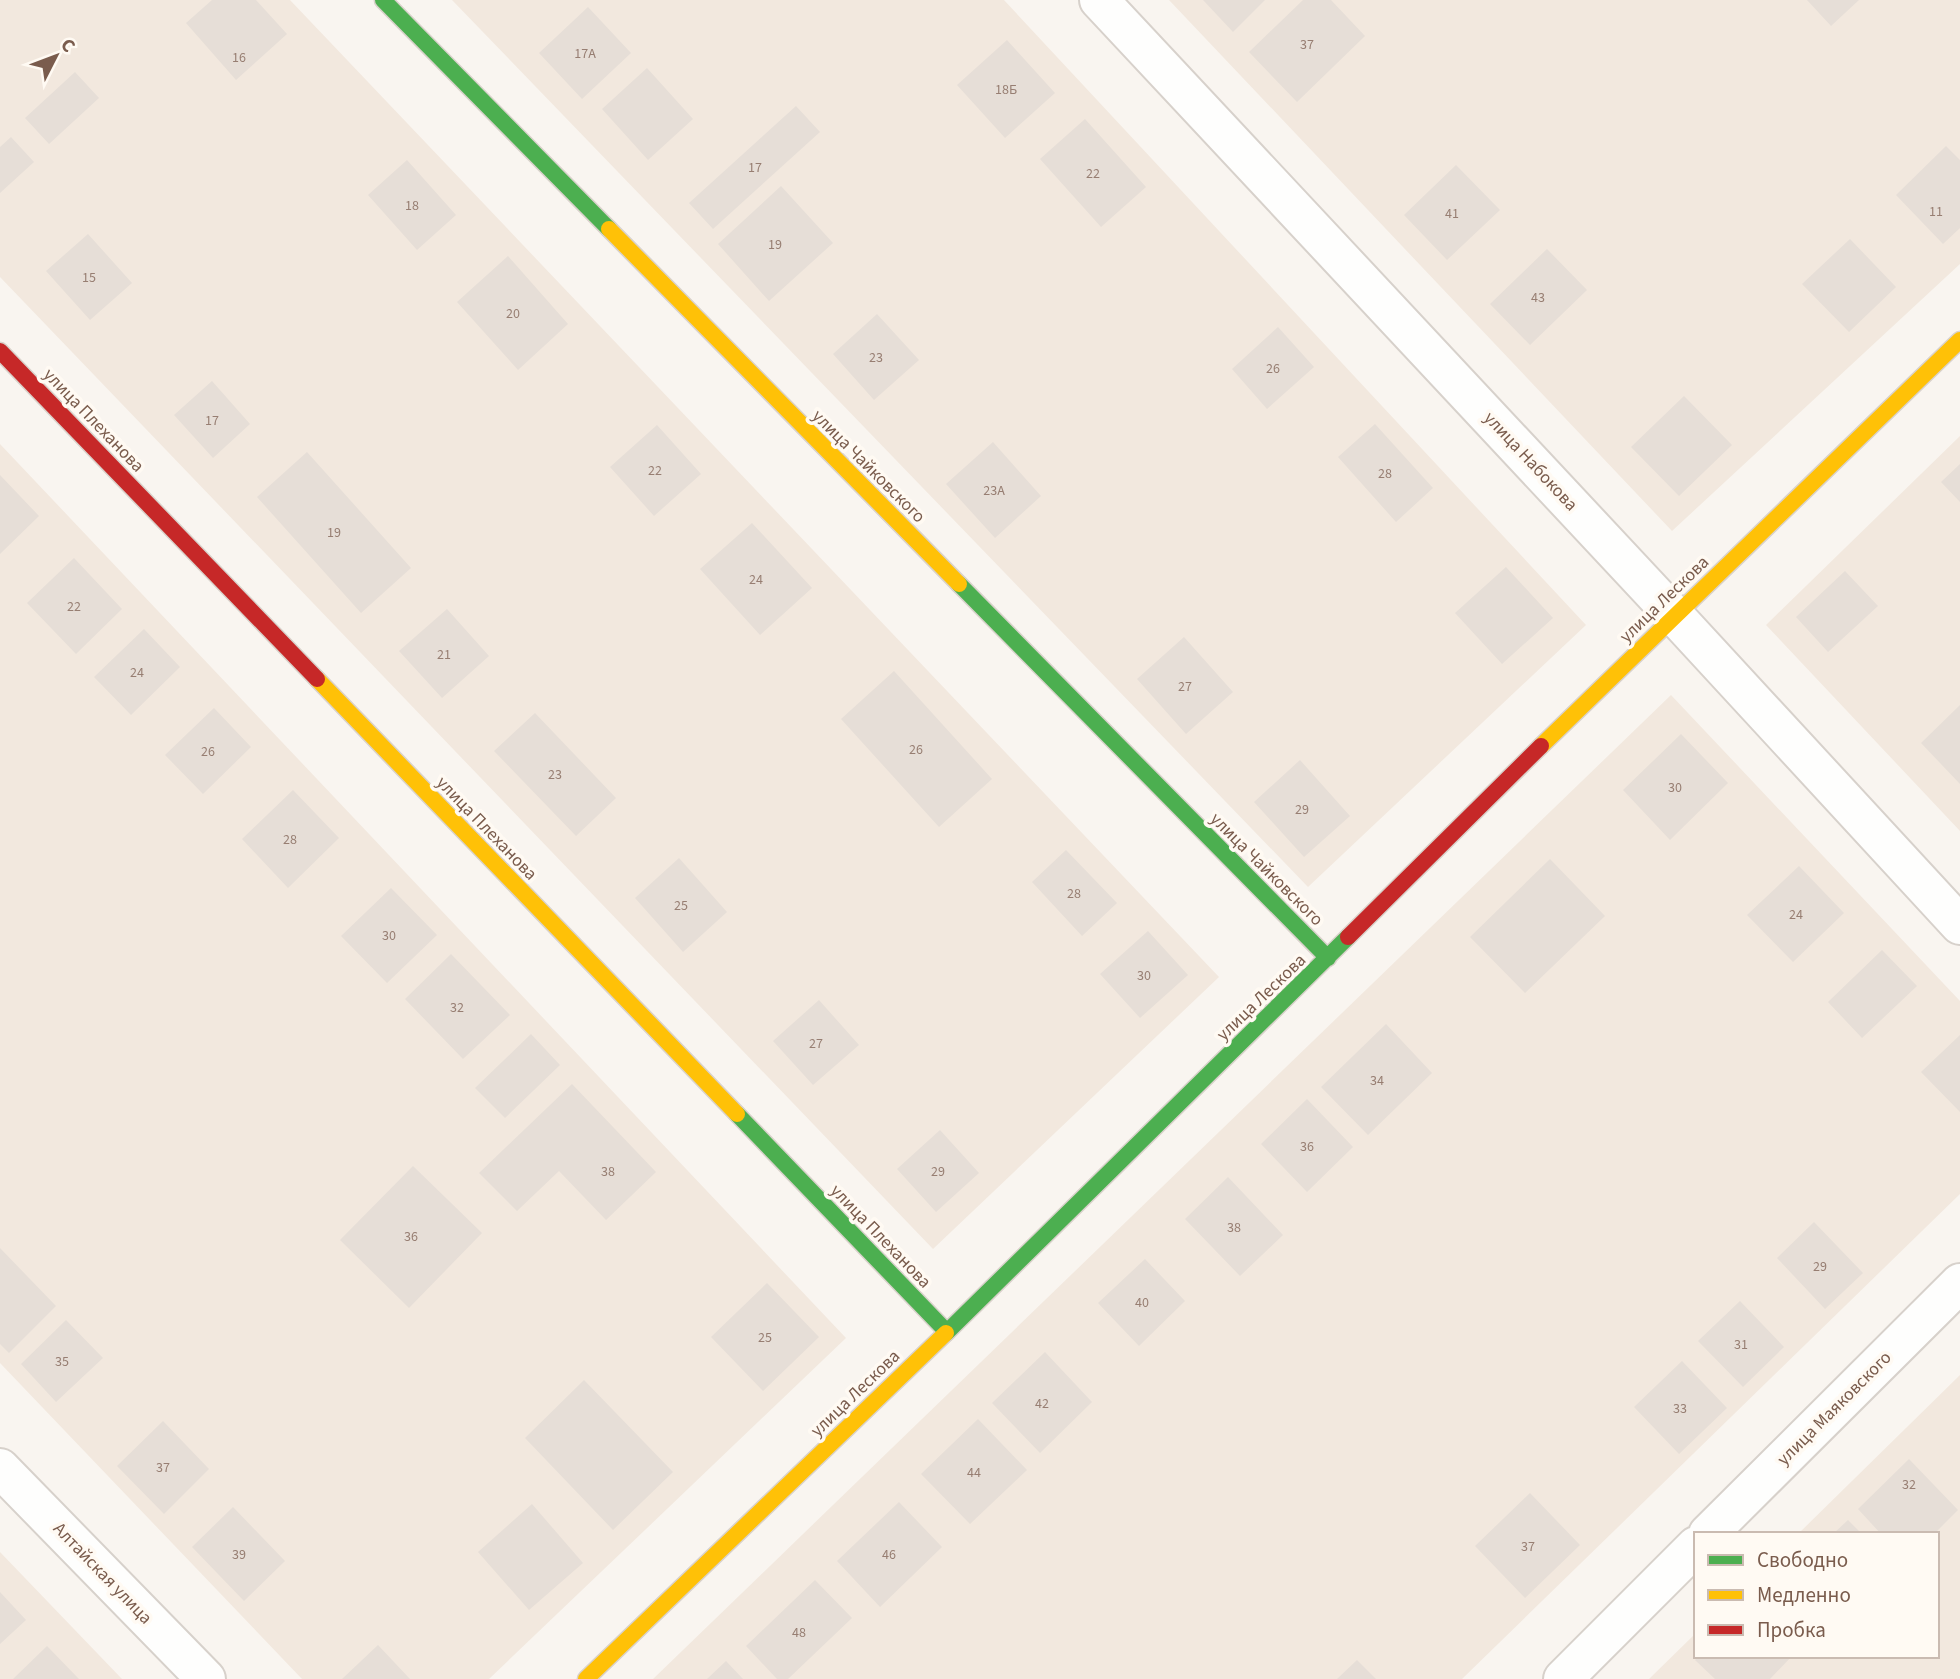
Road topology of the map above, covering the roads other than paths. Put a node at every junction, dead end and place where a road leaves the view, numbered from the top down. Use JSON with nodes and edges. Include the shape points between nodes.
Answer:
{"nodes":[{"id":1,"x":383,"y":0,"type":"edge"},
{"id":2,"x":1099,"y":0,"type":"edge"},
{"id":3,"x":1960,"y":340,"type":"edge"},
{"id":4,"x":0,"y":351,"type":"edge"},
{"id":5,"x":1674,"y":615,"type":"junction"},
{"id":6,"x":1960,"y":925,"type":"edge"},
{"id":7,"x":1328,"y":958,"type":"junction"},
{"id":8,"x":1960,"y":1283,"type":"edge"},
{"id":9,"x":947,"y":1332,"type":"junction"},
{"id":10,"x":0,"y":1468,"type":"edge"},
{"id":11,"x":1710,"y":1532,"type":"edge"},
{"id":12,"x":1694,"y":1548,"type":"edge"},
{"id":13,"x":206,"y":1679,"type":"edge"},
{"id":14,"x":586,"y":1679,"type":"edge"},
{"id":15,"x":1563,"y":1679,"type":"edge"}],
"edges":[{"from":1,"to":7,"type":"street","name":"улица Чайковского"},
{"from":2,"to":5,"type":"street","name":"улица Набокова"},
{"from":3,"to":5,"type":"street","name":"улица Лескова"},
{"from":4,"to":9,"type":"street","name":"улица Плеханова"},
{"from":5,"to":6,"type":"street","name":"улица Набокова"},
{"from":5,"to":7,"type":"street","name":"улица Лескова"},
{"from":7,"to":9,"type":"street","name":"улица Лескова"},
{"from":8,"to":11,"type":"street","name":"улица Маяковского"},
{"from":9,"to":14,"type":"street","name":"улица Лескова"},
{"from":10,"to":13,"type":"street","name":"Алтайская улица"},
{"from":12,"to":15,"type":"street"}]}
